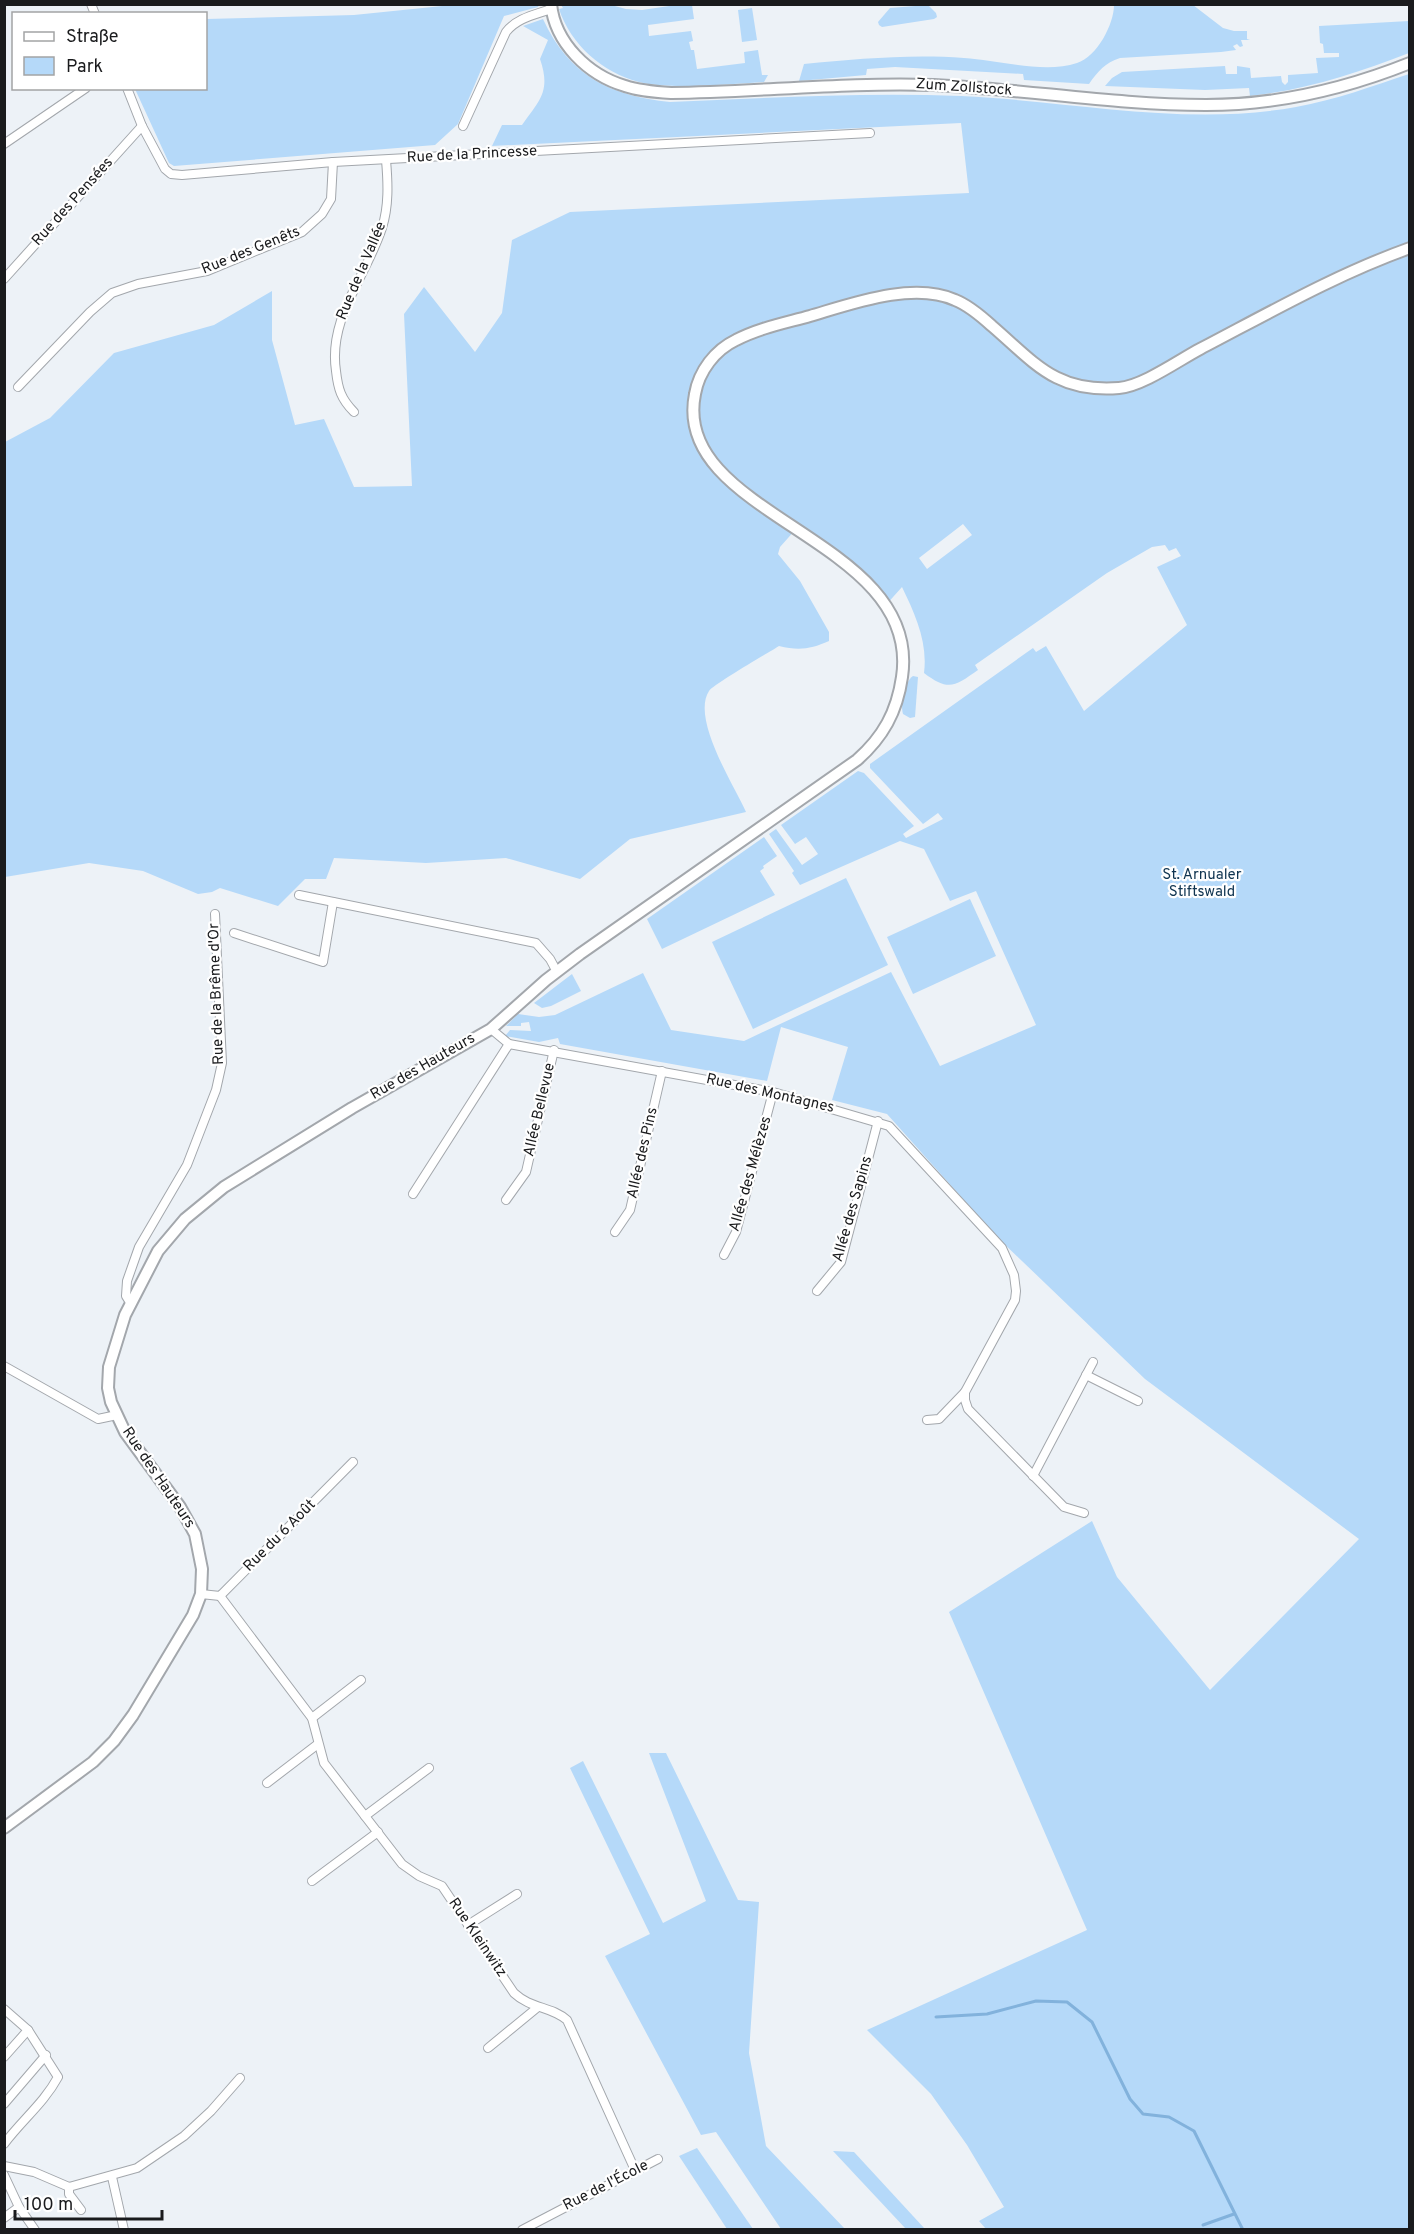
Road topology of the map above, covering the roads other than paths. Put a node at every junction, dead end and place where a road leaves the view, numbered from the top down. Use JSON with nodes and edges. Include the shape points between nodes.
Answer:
{"nodes":[{"id":1,"x":551,"y":7,"type":"edge"},
{"id":2,"x":1410,"y":63,"type":"edge"},
{"id":3,"x":83,"y":90,"type":"edge"},
{"id":4,"x":127,"y":90,"type":"edge"},
{"id":5,"x":142,"y":126,"type":"junction"},
{"id":6,"x":463,"y":126,"type":"dead end"},
{"id":7,"x":870,"y":133,"type":"dead end"},
{"id":8,"x":4,"y":144,"type":"edge"},
{"id":9,"x":386,"y":160,"type":"junction"},
{"id":10,"x":333,"y":162,"type":"junction"},
{"id":11,"x":1410,"y":248,"type":"edge"},
{"id":12,"x":4,"y":279,"type":"edge"},
{"id":13,"x":18,"y":387,"type":"dead end"},
{"id":14,"x":354,"y":412,"type":"dead end"},
{"id":15,"x":299,"y":894,"type":"dead end"},
{"id":16,"x":333,"y":902,"type":"junction"},
{"id":17,"x":215,"y":914,"type":"dead end"},
{"id":18,"x":234,"y":933,"type":"dead end"},
{"id":19,"x":557,"y":972,"type":"junction"},
{"id":20,"x":491,"y":1029,"type":"junction"},
{"id":21,"x":509,"y":1044,"type":"junction"},
{"id":22,"x":554,"y":1050,"type":"junction"},
{"id":23,"x":662,"y":1071,"type":"junction"},
{"id":24,"x":773,"y":1092,"type":"junction"},
{"id":25,"x":878,"y":1121,"type":"junction"},
{"id":26,"x":413,"y":1194,"type":"dead end"},
{"id":27,"x":506,"y":1200,"type":"dead end"},
{"id":28,"x":615,"y":1232,"type":"dead end"},
{"id":29,"x":724,"y":1255,"type":"dead end"},
{"id":30,"x":817,"y":1291,"type":"dead end"},
{"id":31,"x":131,"y":1304,"type":"junction"},
{"id":32,"x":1093,"y":1362,"type":"dead end"},
{"id":33,"x":4,"y":1366,"type":"edge"},
{"id":34,"x":1086,"y":1375,"type":"junction"},
{"id":35,"x":965,"y":1392,"type":"junction"},
{"id":36,"x":1138,"y":1401,"type":"dead end"},
{"id":37,"x":117,"y":1415,"type":"junction"},
{"id":38,"x":927,"y":1420,"type":"dead end"},
{"id":39,"x":353,"y":1462,"type":"dead end"},
{"id":40,"x":1033,"y":1476,"type":"junction"},
{"id":41,"x":1084,"y":1513,"type":"dead end"},
{"id":42,"x":201,"y":1594,"type":"junction"},
{"id":43,"x":220,"y":1596,"type":"junction"},
{"id":44,"x":361,"y":1680,"type":"dead end"},
{"id":45,"x":312,"y":1718,"type":"junction"},
{"id":46,"x":318,"y":1744,"type":"junction"},
{"id":47,"x":429,"y":1768,"type":"dead end"},
{"id":48,"x":267,"y":1784,"type":"dead end"},
{"id":49,"x":365,"y":1816,"type":"junction"},
{"id":50,"x":4,"y":1828,"type":"edge"},
{"id":51,"x":378,"y":1832,"type":"junction"},
{"id":52,"x":312,"y":1881,"type":"dead end"},
{"id":53,"x":517,"y":1894,"type":"dead end"},
{"id":54,"x":468,"y":1925,"type":"junction"},
{"id":55,"x":538,"y":2007,"type":"junction"},
{"id":56,"x":4,"y":2009,"type":"edge"},
{"id":57,"x":28,"y":2030,"type":"junction"},
{"id":58,"x":488,"y":2048,"type":"dead end"},
{"id":59,"x":46,"y":2055,"type":"junction"},
{"id":60,"x":4,"y":2057,"type":"edge"},
{"id":61,"x":240,"y":2078,"type":"dead end"},
{"id":62,"x":4,"y":2104,"type":"edge"},
{"id":63,"x":5,"y":2144,"type":"edge"},
{"id":64,"x":658,"y":2159,"type":"dead end"},
{"id":65,"x":4,"y":2166,"type":"edge"},
{"id":66,"x":635,"y":2170,"type":"junction"},
{"id":67,"x":4,"y":2175,"type":"edge"},
{"id":68,"x":112,"y":2176,"type":"junction"},
{"id":69,"x":69,"y":2187,"type":"junction"},
{"id":70,"x":8,"y":2193,"type":"edge"},
{"id":71,"x":19,"y":2207,"type":"junction"},
{"id":72,"x":81,"y":2210,"type":"dead end"},
{"id":73,"x":4,"y":2218,"type":"edge"},
{"id":74,"x":35,"y":2229,"type":"edge"},
{"id":75,"x":124,"y":2229,"type":"edge"},
{"id":76,"x":522,"y":2229,"type":"edge"}],
"edges":[{"from":1,"to":2,"type":"street","name":"Zum Zollstock","via":[[565,43],[584,63],[622,86],[670,93],[923,85],[1208,105],[1251,103],[1334,89]]},
{"from":1,"to":6,"type":"street","name":"Zum Zollstock","via":[[511,25]]},
{"from":3,"to":8,"type":"street"},
{"from":4,"to":5,"type":"street","name":"Rue de la Princesse"},
{"from":5,"to":10,"type":"street","name":"Rue de la Princesse","via":[[171,174]]},
{"from":5,"to":12,"type":"street","name":"Rue des Pensées"},
{"from":7,"to":9,"type":"street","name":"Rue de la Princesse"},
{"from":9,"to":10,"type":"street","name":"Rue de la Princesse"},
{"from":9,"to":14,"type":"street","name":"Rue de la Vallée","via":[[388,197],[382,229],[344,311],[334,352],[338,390]]},
{"from":10,"to":13,"type":"street","name":"Rue des Genêts","via":[[331,199],[322,214],[302,232],[207,271],[112,293]]},
{"from":11,"to":19,"type":"street","name":"Rue des Hauteurs","via":[[1335,278],[1123,388],[1083,388],[1049,375],[982,318],[955,300],[928,292],[852,303],[773,326],[738,339],[714,356],[697,384],[692,421],[697,439],[716,469],[730,481],[872,588],[898,634],[903,668],[899,694],[889,723],[857,760]]},
{"from":15,"to":16,"type":"street"},
{"from":16,"to":18,"type":"street","via":[[323,962]]},
{"from":16,"to":19,"type":"street","via":[[536,943]]},
{"from":17,"to":31,"type":"street","name":"Rue de la Brême d'Or","via":[[222,1063],[216,1090],[187,1165],[139,1246],[127,1281],[126,1296]]},
{"from":19,"to":20,"type":"street","name":"Rue des Hauteurs"},
{"from":20,"to":21,"type":"street"},
{"from":20,"to":31,"type":"street","name":"Rue des Hauteurs","via":[[224,1187],[185,1219],[158,1251]]},
{"from":21,"to":22,"type":"street","name":"Rue des Montagnes"},
{"from":21,"to":26,"type":"street"},
{"from":22,"to":23,"type":"street","name":"Rue des Montagnes"},
{"from":22,"to":27,"type":"street","name":"Allée Bellevue","via":[[526,1172]]},
{"from":23,"to":24,"type":"street","name":"Rue des Montagnes"},
{"from":23,"to":28,"type":"street","name":"Allée des Pins","via":[[630,1210]]},
{"from":24,"to":25,"type":"street","name":"Rue des Montagnes"},
{"from":24,"to":29,"type":"street","name":"Allée des Mélèzes","via":[[736,1232]]},
{"from":25,"to":30,"type":"street","name":"Allée des Sapins","via":[[841,1262]]},
{"from":25,"to":35,"type":"street","name":"Rue des Montagnes","via":[[889,1125],[1002,1248],[1014,1275],[1015,1300]]},
{"from":31,"to":37,"type":"street","name":"Rue des Hauteurs","via":[[108,1367],[108,1388]]},
{"from":32,"to":34,"type":"street"},
{"from":33,"to":37,"type":"street","via":[[98,1419]]},
{"from":34,"to":36,"type":"street"},
{"from":34,"to":40,"type":"street"},
{"from":35,"to":38,"type":"street","name":"Rue des Montagnes","via":[[939,1419]]},
{"from":35,"to":40,"type":"street","via":[[968,1409]]},
{"from":37,"to":42,"type":"street","name":"Rue des Hauteurs","via":[[195,1534],[202,1569]]},
{"from":39,"to":43,"type":"street","name":"Rue du 6 Août"},
{"from":40,"to":41,"type":"street","via":[[1064,1508]]},
{"from":42,"to":43,"type":"street"},
{"from":42,"to":50,"type":"street","name":"Rue des Hauteurs","via":[[194,1615],[114,1741],[93,1762]]},
{"from":43,"to":45,"type":"street","name":"Rue Kleinwitz"},
{"from":44,"to":45,"type":"street"},
{"from":45,"to":46,"type":"street","name":"Rue Kleinwitz"},
{"from":46,"to":48,"type":"street"},
{"from":46,"to":49,"type":"street","name":"Rue Kleinwitz","via":[[324,1763]]},
{"from":47,"to":49,"type":"street"},
{"from":49,"to":51,"type":"street","name":"Rue Kleinwitz"},
{"from":51,"to":52,"type":"street"},
{"from":51,"to":54,"type":"street","name":"Rue Kleinwitz","via":[[402,1864],[442,1886]]},
{"from":53,"to":54,"type":"street"},
{"from":54,"to":55,"type":"street","name":"Rue Kleinwitz","via":[[514,1993]]},
{"from":55,"to":58,"type":"street"},
{"from":55,"to":66,"type":"street","name":"Rue Kleinwitz","via":[[558,2012],[567,2020]]},
{"from":56,"to":57,"type":"street"},
{"from":57,"to":59,"type":"street"},
{"from":57,"to":60,"type":"street"},
{"from":59,"to":62,"type":"street"},
{"from":59,"to":63,"type":"street","via":[[58,2077],[49,2095]]},
{"from":61,"to":68,"type":"street","via":[[184,2136],[137,2168]]},
{"from":64,"to":66,"type":"street","name":"Rue de l'École"},
{"from":65,"to":69,"type":"street","via":[[34,2172]]},
{"from":66,"to":76,"type":"street","name":"Rue de l'École"},
{"from":67,"to":70,"type":"street"},
{"from":68,"to":69,"type":"street"},
{"from":68,"to":75,"type":"street"},
{"from":69,"to":72,"type":"street","via":[[69,2194]]},
{"from":70,"to":71,"type":"street"},
{"from":71,"to":73,"type":"street"},
{"from":71,"to":74,"type":"street"}]}
